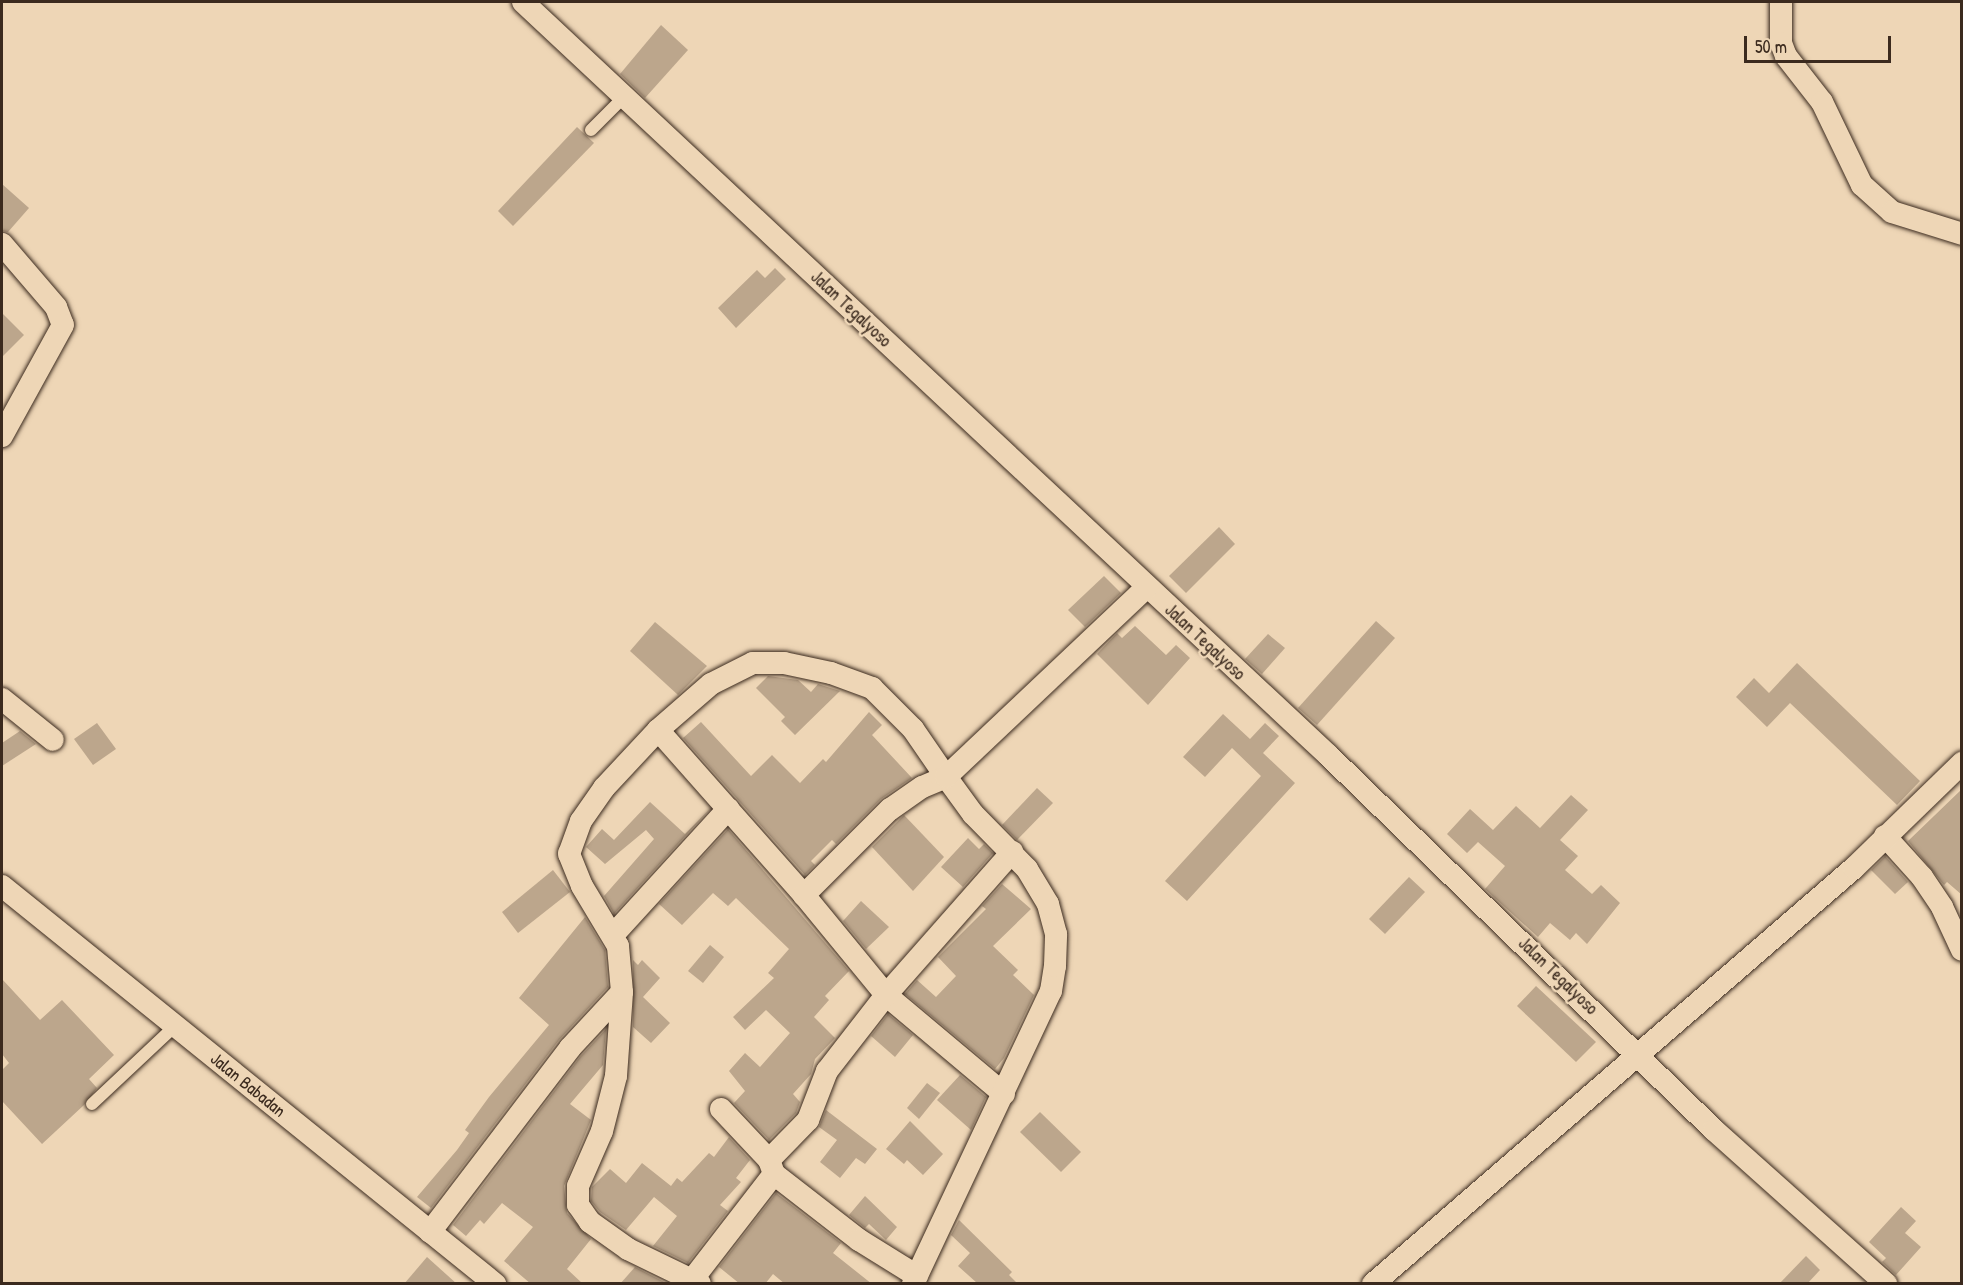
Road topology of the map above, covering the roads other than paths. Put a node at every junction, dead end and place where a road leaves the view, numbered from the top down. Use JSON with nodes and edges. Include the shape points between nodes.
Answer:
{"nodes":[{"id":1,"x":523,"y":2,"type":"edge"},
{"id":2,"x":1781,"y":2,"type":"edge"},
{"id":3,"x":625,"y":96,"type":"junction"},
{"id":4,"x":591,"y":130,"type":"dead end"},
{"id":5,"x":1962,"y":234,"type":"edge"},
{"id":6,"x":2,"y":244,"type":"edge"},
{"id":7,"x":9,"y":273,"type":"edge"},
{"id":8,"x":2,"y":436,"type":"edge"},
{"id":9,"x":1147,"y":587,"type":"junction"},
{"id":10,"x":2,"y":699,"type":"edge"},
{"id":11,"x":658,"y":730,"type":"junction"},
{"id":12,"x":53,"y":740,"type":"dead end"},
{"id":13,"x":1962,"y":763,"type":"edge"},
{"id":14,"x":946,"y":777,"type":"junction"},
{"id":15,"x":728,"y":809,"type":"junction"},
{"id":16,"x":1885,"y":836,"type":"junction"},
{"id":17,"x":1012,"y":852,"type":"junction"},
{"id":18,"x":2,"y":886,"type":"edge"},
{"id":19,"x":804,"y":895,"type":"junction"},
{"id":20,"x":613,"y":935,"type":"junction"},
{"id":21,"x":1961,"y":948,"type":"edge"},
{"id":22,"x":622,"y":992,"type":"junction"},
{"id":23,"x":886,"y":995,"type":"junction"},
{"id":24,"x":175,"y":1026,"type":"junction"},
{"id":25,"x":1637,"y":1054,"type":"junction"},
{"id":26,"x":1004,"y":1094,"type":"junction"},
{"id":27,"x":92,"y":1104,"type":"dead end"},
{"id":28,"x":721,"y":1109,"type":"dead end"},
{"id":29,"x":771,"y":1167,"type":"junction"},
{"id":30,"x":430,"y":1232,"type":"junction"},
{"id":31,"x":915,"y":1280,"type":"edge"},
{"id":32,"x":696,"y":1282,"type":"edge"},
{"id":33,"x":495,"y":1284,"type":"edge"},
{"id":34,"x":1373,"y":1284,"type":"edge"},
{"id":35,"x":1886,"y":1284,"type":"edge"}],
"edges":[{"from":1,"to":3,"type":"street","name":"Jalan Tegalyoso"},
{"from":2,"to":5,"type":"street","via":[[1783,50],[1831,117],[1862,185],[1892,212]]},
{"from":3,"to":4,"type":"lane"},
{"from":3,"to":9,"type":"street","name":"Jalan Tegalyoso"},
{"from":6,"to":7,"type":"street","via":[[15,259]]},
{"from":7,"to":8,"type":"street","via":[[56,307],[63,325]]},
{"from":9,"to":14,"type":"street"},
{"from":9,"to":25,"type":"street","name":"Jalan Tegalyoso"},
{"from":10,"to":12,"type":"street"},
{"from":11,"to":14,"type":"street","via":[[711,684],[753,663],[784,663],[873,688],[913,729]]},
{"from":11,"to":15,"type":"street"},
{"from":11,"to":20,"type":"street","via":[[598,796],[581,821],[569,854],[582,886]]},
{"from":13,"to":16,"type":"street"},
{"from":14,"to":17,"type":"street","via":[[973,814]]},
{"from":14,"to":19,"type":"street","via":[[922,787],[890,809]]},
{"from":15,"to":19,"type":"street"},
{"from":15,"to":20,"type":"street"},
{"from":16,"to":21,"type":"street","via":[[1922,877]]},
{"from":16,"to":25,"type":"street"},
{"from":17,"to":23,"type":"street"},
{"from":17,"to":26,"type":"street","via":[[1048,904],[1056,934],[1051,991]]},
{"from":18,"to":24,"type":"street","name":"Jalan Babadan"},
{"from":19,"to":23,"type":"street"},
{"from":20,"to":22,"type":"street"},
{"from":22,"to":30,"type":"street","via":[[570,1048]]},
{"from":22,"to":32,"type":"street","via":[[616,1076],[602,1131],[578,1186],[578,1205],[590,1222],[628,1249]]},
{"from":23,"to":26,"type":"street"},
{"from":23,"to":29,"type":"street","via":[[827,1071],[808,1120]]},
{"from":24,"to":27,"type":"lane"},
{"from":24,"to":30,"type":"street","name":"Jalan Babadan"},
{"from":25,"to":34,"type":"street"},
{"from":25,"to":35,"type":"street","name":"Jalan Tegalyoso","via":[[1714,1130]]},
{"from":26,"to":31,"type":"street","via":[[950,1199]]},
{"from":28,"to":29,"type":"street"},
{"from":29,"to":31,"type":"street","via":[[859,1240]]},
{"from":29,"to":32,"type":"street"},
{"from":30,"to":33,"type":"street","name":"Jalan Babadan"}]}
